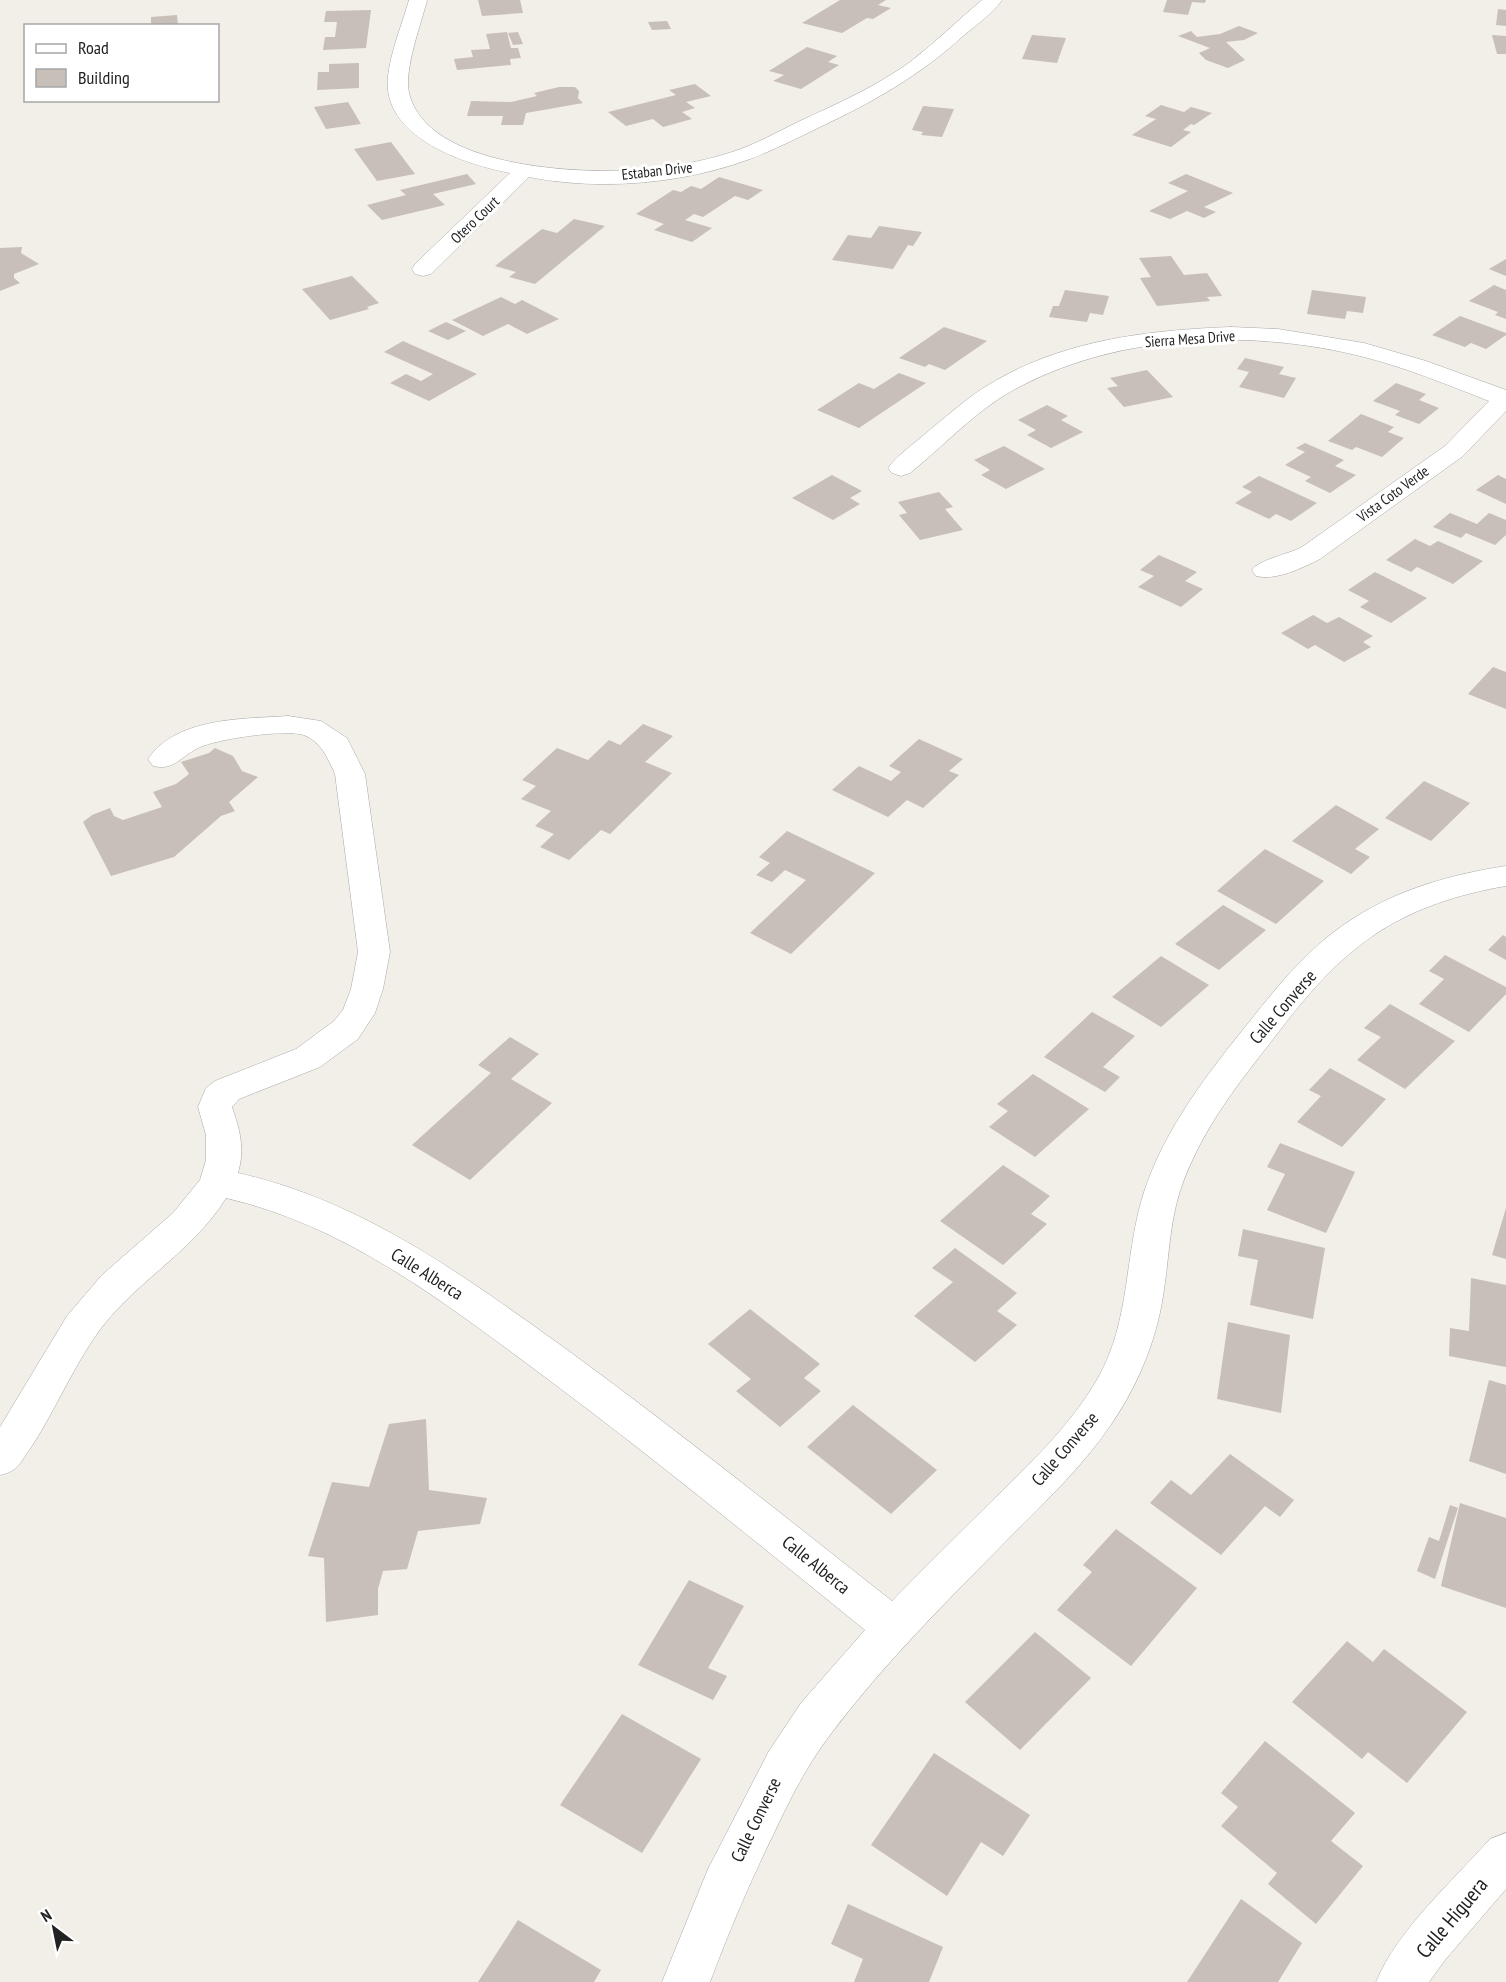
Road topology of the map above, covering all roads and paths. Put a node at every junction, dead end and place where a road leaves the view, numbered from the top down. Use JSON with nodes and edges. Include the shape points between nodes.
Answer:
{"nodes":[{"id":1,"x":418,"y":0,"type":"edge"},
{"id":2,"x":993,"y":0,"type":"edge"},
{"id":3,"x":525,"y":170,"type":"junction"},
{"id":4,"x":423,"y":269,"type":"dead end"},
{"id":5,"x":1506,"y":398,"type":"edge"},
{"id":6,"x":901,"y":468,"type":"dead end"},
{"id":7,"x":1265,"y":570,"type":"dead end"},
{"id":8,"x":163,"y":759,"type":"dead end"},
{"id":9,"x":1506,"y":876,"type":"edge"},
{"id":10,"x":217,"y":1182,"type":"junction"},
{"id":11,"x":0,"y":1458,"type":"edge"},
{"id":12,"x":894,"y":1628,"type":"junction"},
{"id":13,"x":1506,"y":1855,"type":"edge"},
{"id":14,"x":686,"y":1982,"type":"edge"},
{"id":15,"x":1401,"y":1982,"type":"edge"}],
"edges":[{"from":1,"to":3,"type":"street","name":"Estaban Drive","via":[[398,76],[405,111],[424,132],[447,147],[477,159]]},
{"from":2,"to":3,"type":"street","name":"Estaban Drive","via":[[948,42],[863,100],[741,155],[680,170],[635,175],[584,176]]},
{"from":3,"to":4,"type":"street","name":"Otero Court"},
{"from":5,"to":6,"type":"street","name":"Sierra Mesa Drive","via":[[1390,357],[1334,344],[1240,335],[1154,340],[1086,352],[1012,381],[991,393]]},
{"from":5,"to":7,"type":"street","name":"Vista Coto Verde","via":[[1454,451],[1311,553]]},
{"from":8,"to":10,"type":"street","via":[[198,736],[217,729],[256,725],[311,727],[337,745],[350,774],[374,952],[367,989],[358,1013],[346,1029],[308,1058],[218,1097],[215,1107],[226,1143],[225,1162]]},
{"from":9,"to":12,"type":"street","name":"Calle Converse","via":[[1457,886],[1394,910],[1339,945],[1291,992],[1225,1077],[1192,1124],[1173,1160],[1153,1232],[1133,1340],[1118,1378],[1096,1414],[1069,1449]]},
{"from":10,"to":11,"type":"street","via":[[194,1217],[125,1276],[85,1320],[24,1426]]},
{"from":10,"to":12,"type":"street","name":"Calle Alberca","via":[[267,1194],[338,1221],[445,1282],[644,1428]]},
{"from":12,"to":14,"type":"street","name":"Calle Converse","via":[[815,1718],[785,1762],[719,1896]]},
{"from":13,"to":15,"type":"street","name":"Calle Higuera","via":[[1428,1943]]}]}
